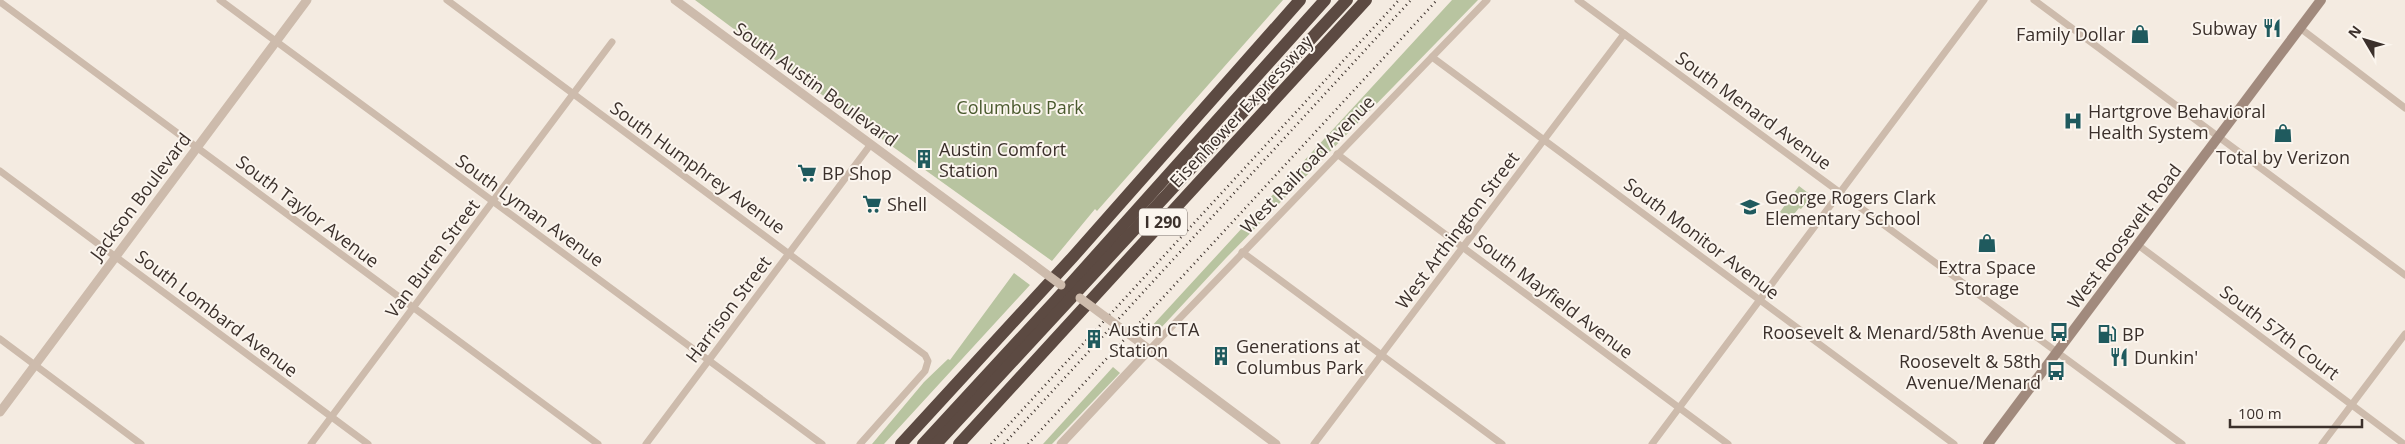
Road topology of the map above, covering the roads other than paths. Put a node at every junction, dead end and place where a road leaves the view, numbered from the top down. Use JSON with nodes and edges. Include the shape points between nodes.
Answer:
{"nodes":[{"id":1,"x":220,"y":0,"type":"edge"},
{"id":2,"x":307,"y":0,"type":"edge"},
{"id":3,"x":447,"y":0,"type":"edge"},
{"id":4,"x":675,"y":0,"type":"edge"},
{"id":5,"x":1300,"y":0,"type":"edge"},
{"id":6,"x":1325,"y":0,"type":"edge"},
{"id":7,"x":1347,"y":0,"type":"edge"},
{"id":8,"x":1366,"y":0,"type":"edge"},
{"id":9,"x":1487,"y":0,"type":"edge"},
{"id":10,"x":1578,"y":0,"type":"edge"},
{"id":11,"x":1984,"y":0,"type":"edge"},
{"id":12,"x":2034,"y":0,"type":"edge"},
{"id":13,"x":2321,"y":0,"type":"edge"},
{"id":14,"x":0,"y":2,"type":"edge"},
{"id":15,"x":2300,"y":28,"type":"junction"},
{"id":16,"x":1624,"y":34,"type":"junction"},
{"id":17,"x":276,"y":42,"type":"junction"},
{"id":18,"x":612,"y":42,"type":"dead end"},
{"id":19,"x":1432,"y":57,"type":"junction"},
{"id":20,"x":573,"y":94,"type":"junction"},
{"id":21,"x":2405,"y":108,"type":"edge"},
{"id":22,"x":2219,"y":136,"type":"junction"},
{"id":23,"x":1544,"y":140,"type":"junction"},
{"id":24,"x":870,"y":144,"type":"junction"},
{"id":25,"x":197,"y":147,"type":"junction"},
{"id":26,"x":1337,"y":154,"type":"junction"},
{"id":27,"x":0,"y":171,"type":"edge"},
{"id":28,"x":1840,"y":192,"type":"junction"},
{"id":29,"x":493,"y":201,"type":"junction"},
{"id":30,"x":2138,"y":244,"type":"junction"},
{"id":31,"x":1463,"y":247,"type":"junction"},
{"id":32,"x":1242,"y":252,"type":"junction"},
{"id":33,"x":789,"y":253,"type":"junction"},
{"id":34,"x":116,"y":257,"type":"junction"},
{"id":35,"x":2405,"y":275,"type":"edge"},
{"id":36,"x":1070,"y":291,"type":"junction"},
{"id":37,"x":1760,"y":300,"type":"junction"},
{"id":38,"x":413,"y":308,"type":"junction"},
{"id":39,"x":2405,"y":334,"type":"edge"},
{"id":40,"x":0,"y":339,"type":"edge"},
{"id":41,"x":1150,"y":349,"type":"junction"},
{"id":42,"x":2058,"y":351,"type":"junction"},
{"id":43,"x":1381,"y":355,"type":"junction"},
{"id":44,"x":708,"y":361,"type":"junction"},
{"id":45,"x":35,"y":365,"type":"junction"},
{"id":46,"x":2352,"y":405,"type":"junction"},
{"id":47,"x":1679,"y":407,"type":"junction"},
{"id":48,"x":0,"y":412,"type":"edge"},
{"id":49,"x":332,"y":417,"type":"junction"},
{"id":50,"x":141,"y":444,"type":"edge"},
{"id":51,"x":312,"y":444,"type":"edge"},
{"id":52,"x":368,"y":444,"type":"edge"},
{"id":53,"x":598,"y":444,"type":"edge"},
{"id":54,"x":646,"y":444,"type":"edge"},
{"id":55,"x":822,"y":444,"type":"edge"},
{"id":56,"x":860,"y":444,"type":"edge"},
{"id":57,"x":900,"y":444,"type":"edge"},
{"id":58,"x":923,"y":444,"type":"edge"},
{"id":59,"x":936,"y":444,"type":"edge"},
{"id":60,"x":959,"y":444,"type":"edge"},
{"id":61,"x":1061,"y":444,"type":"edge"},
{"id":62,"x":1276,"y":444,"type":"edge"},
{"id":63,"x":1314,"y":444,"type":"edge"},
{"id":64,"x":1502,"y":444,"type":"edge"},
{"id":65,"x":1652,"y":444,"type":"edge"},
{"id":66,"x":1728,"y":444,"type":"edge"},
{"id":67,"x":1954,"y":444,"type":"edge"},
{"id":68,"x":1988,"y":444,"type":"edge"},
{"id":69,"x":2182,"y":444,"type":"edge"},
{"id":70,"x":2322,"y":444,"type":"edge"},
{"id":71,"x":2404,"y":444,"type":"edge"}],
"edges":[{"from":1,"to":17,"type":"street","name":"South Lyman Avenue"},
{"from":2,"to":17,"type":"street","name":"Jackson Boulevard"},
{"from":3,"to":20,"type":"street","name":"South Humphrey Avenue"},
{"from":4,"to":24,"type":"street","name":"South Austin Boulevard"},
{"from":5,"to":57,"type":"highway","name":"Eisenhower Expressway","number":"I 290","via":[[1072,258]]},
{"from":6,"to":36,"type":"highway"},
{"from":7,"to":36,"type":"highway"},
{"from":8,"to":60,"type":"highway","name":"Eisenhower Expressway","number":"I 290"},
{"from":9,"to":19,"type":"street","name":"West Railroad Avenue"},
{"from":10,"to":16,"type":"street","name":"South Menard Avenue"},
{"from":11,"to":28,"type":"street"},
{"from":12,"to":22,"type":"street"},
{"from":13,"to":15,"type":"main road","name":"West Roosevelt Road"},
{"from":14,"to":25,"type":"street","name":"South Taylor Avenue"},
{"from":15,"to":21,"type":"street"},
{"from":15,"to":22,"type":"main road","name":"West Roosevelt Road"},
{"from":16,"to":23,"type":"street","name":"West Arthington Street"},
{"from":16,"to":28,"type":"street","name":"South Menard Avenue"},
{"from":17,"to":25,"type":"street","name":"Jackson Boulevard"},
{"from":17,"to":29,"type":"street","name":"South Lyman Avenue"},
{"from":18,"to":20,"type":"street","name":"Van Buren Street"},
{"from":19,"to":23,"type":"street","name":"South Monitor Avenue"},
{"from":19,"to":26,"type":"street","name":"West Railroad Avenue"},
{"from":20,"to":29,"type":"street","name":"Van Buren Street"},
{"from":20,"to":33,"type":"street","name":"South Humphrey Avenue"},
{"from":22,"to":30,"type":"main road","name":"West Roosevelt Road"},
{"from":22,"to":35,"type":"street"},
{"from":23,"to":31,"type":"street","name":"West Arthington Street"},
{"from":23,"to":37,"type":"street","name":"South Monitor Avenue"},
{"from":24,"to":33,"type":"street","name":"Harrison Street"},
{"from":24,"to":36,"type":"street","name":"South Austin Boulevard","bridge":true},
{"from":25,"to":34,"type":"street","name":"Jackson Boulevard"},
{"from":25,"to":38,"type":"street","name":"South Taylor Avenue"},
{"from":26,"to":31,"type":"street","name":"South Mayfield Avenue"},
{"from":26,"to":32,"type":"street","name":"West Railroad Avenue"},
{"from":27,"to":34,"type":"street","name":"South Lombard Avenue"},
{"from":28,"to":37,"type":"street"},
{"from":28,"to":42,"type":"street","name":"South Menard Avenue"},
{"from":29,"to":38,"type":"street","name":"Van Buren Street"},
{"from":29,"to":44,"type":"street","name":"South Lyman Avenue"},
{"from":30,"to":42,"type":"main road","name":"West Roosevelt Road"},
{"from":30,"to":46,"type":"street","name":"South 57th Court"},
{"from":31,"to":43,"type":"street","name":"West Arthington Street"},
{"from":31,"to":47,"type":"street","name":"South Mayfield Avenue"},
{"from":32,"to":41,"type":"street","name":"West Railroad Avenue"},
{"from":32,"to":43,"type":"street"},
{"from":33,"to":44,"type":"street","name":"Harrison Street"},
{"from":33,"to":56,"type":"street","name":"South Humphrey Avenue","via":[[915,346],[928,361],[922,376]]},
{"from":34,"to":45,"type":"street","name":"Jackson Boulevard"},
{"from":34,"to":49,"type":"street","name":"South Lombard Avenue"},
{"from":36,"to":41,"type":"street","name":"South Austin Boulevard","bridge":true},
{"from":36,"to":58,"type":"highway"},
{"from":36,"to":59,"type":"highway"},
{"from":37,"to":47,"type":"street"},
{"from":37,"to":67,"type":"street","name":"South Monitor Avenue"},
{"from":38,"to":49,"type":"street","name":"Van Buren Street"},
{"from":38,"to":53,"type":"street","name":"South Taylor Avenue"},
{"from":39,"to":46,"type":"street"},
{"from":40,"to":45,"type":"street"},
{"from":41,"to":61,"type":"street"},
{"from":41,"to":62,"type":"street","name":"South Austin Boulevard"},
{"from":42,"to":68,"type":"main road","name":"West Roosevelt Road"},
{"from":42,"to":69,"type":"street","name":"South Menard Avenue"},
{"from":43,"to":63,"type":"street","name":"West Arthington Street"},
{"from":43,"to":64,"type":"street"},
{"from":44,"to":54,"type":"street","name":"Harrison Street"},
{"from":44,"to":55,"type":"street","name":"South Lyman Avenue"},
{"from":45,"to":48,"type":"street","name":"Jackson Boulevard"},
{"from":45,"to":50,"type":"street"},
{"from":46,"to":70,"type":"street"},
{"from":46,"to":71,"type":"street","name":"South 57th Court"},
{"from":47,"to":65,"type":"street"},
{"from":47,"to":66,"type":"street","name":"South Mayfield Avenue"},
{"from":49,"to":51,"type":"street","name":"Van Buren Street"},
{"from":49,"to":52,"type":"street","name":"South Lombard Avenue"}]}
